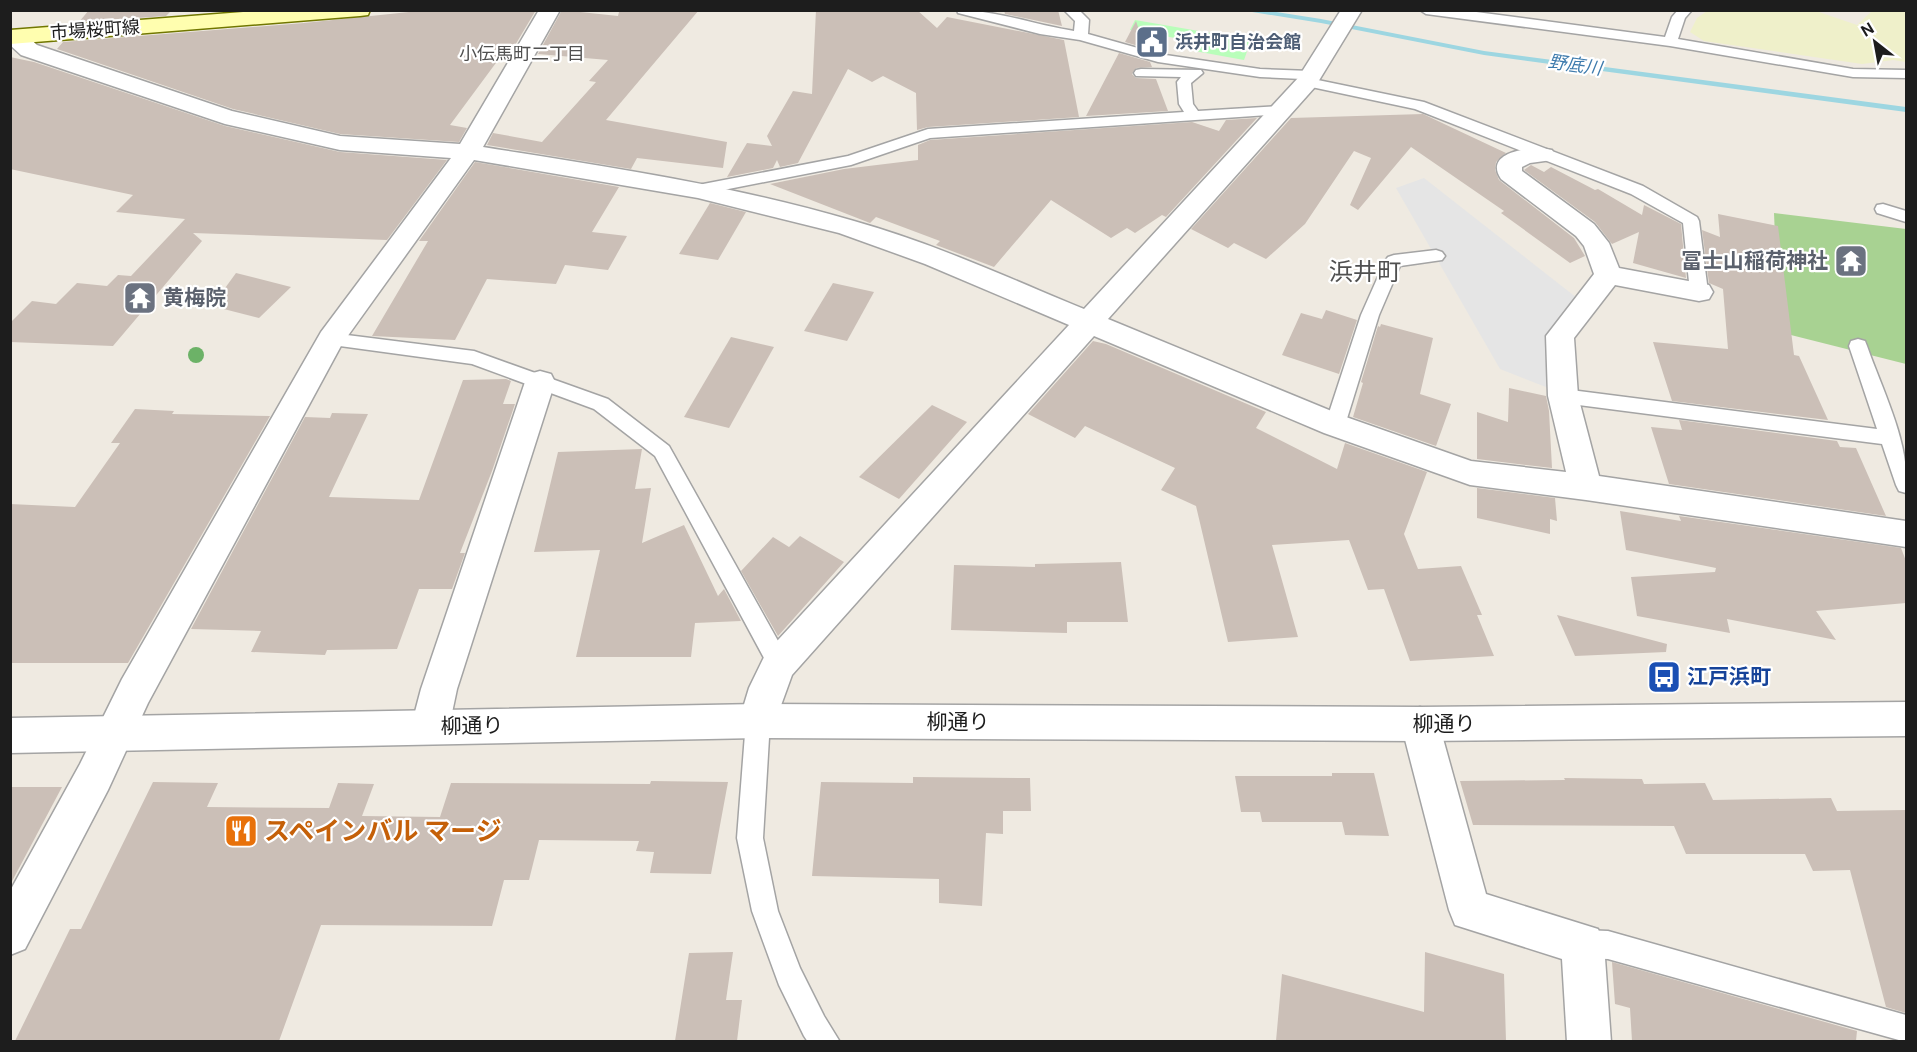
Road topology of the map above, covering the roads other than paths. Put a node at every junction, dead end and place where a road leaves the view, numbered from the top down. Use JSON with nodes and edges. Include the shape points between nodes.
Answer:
{"nodes":[{"id":1,"x":360,"y":10,"type":"edge"},
{"id":2,"x":550,"y":10,"type":"edge"},
{"id":3,"x":963,"y":10,"type":"edge"},
{"id":4,"x":1070,"y":10,"type":"edge"},
{"id":5,"x":1352,"y":10,"type":"edge"},
{"id":6,"x":1426,"y":10,"type":"edge"},
{"id":7,"x":1686,"y":10,"type":"edge"},
{"id":8,"x":1081,"y":36,"type":"junction"},
{"id":9,"x":12,"y":37,"type":"edge"},
{"id":10,"x":1670,"y":42,"type":"junction"},
{"id":11,"x":1196,"y":73,"type":"junction"},
{"id":12,"x":1141,"y":74,"type":"dead end"},
{"id":13,"x":1906,"y":74,"type":"edge"},
{"id":14,"x":1299,"y":90,"type":"junction"},
{"id":15,"x":1194,"y":117,"type":"junction"},
{"id":16,"x":468,"y":152,"type":"junction"},
{"id":17,"x":1543,"y":155,"type":"junction"},
{"id":18,"x":698,"y":190,"type":"junction"},
{"id":19,"x":1883,"y":209,"type":"dead end"},
{"id":20,"x":1906,"y":217,"type":"edge"},
{"id":21,"x":1436,"y":256,"type":"dead end"},
{"id":22,"x":1608,"y":274,"type":"junction"},
{"id":23,"x":1699,"y":292,"type":"joint"},
{"id":24,"x":1091,"y":321,"type":"junction"},
{"id":25,"x":331,"y":339,"type":"junction"},
{"id":26,"x":1858,"y":346,"type":"dead end"},
{"id":27,"x":540,"y":382,"type":"junction"},
{"id":28,"x":1563,"y":396,"type":"junction"},
{"id":29,"x":1335,"y":425,"type":"junction"},
{"id":30,"x":1891,"y":438,"type":"junction"},
{"id":31,"x":1906,"y":485,"type":"edge"},
{"id":32,"x":1586,"y":487,"type":"junction"},
{"id":33,"x":1906,"y":534,"type":"edge"},
{"id":34,"x":779,"y":664,"type":"junction"},
{"id":35,"x":1906,"y":719,"type":"edge"},
{"id":36,"x":758,"y":721,"type":"junction"},
{"id":37,"x":1420,"y":724,"type":"junction"},
{"id":38,"x":430,"y":727,"type":"junction"},
{"id":39,"x":115,"y":734,"type":"junction"},
{"id":40,"x":10,"y":736,"type":"edge"},
{"id":41,"x":10,"y":934,"type":"edge"},
{"id":42,"x":1583,"y":944,"type":"junction"},
{"id":43,"x":1906,"y":1029,"type":"edge"},
{"id":44,"x":826,"y":1041,"type":"edge"},
{"id":45,"x":1589,"y":1041,"type":"edge"}],
"edges":[{"from":1,"to":9,"type":"main road","name":"市場桜町線"},
{"from":2,"to":16,"type":"street"},
{"from":3,"to":8,"type":"lane"},
{"from":4,"to":8,"type":"lane","via":[[1082,20]]},
{"from":5,"to":14,"type":"street"},
{"from":6,"to":10,"type":"lane"},
{"from":7,"to":10,"type":"lane","via":[[1679,16]]},
{"from":8,"to":14,"type":"lane","via":[[1158,58],[1260,73]]},
{"from":9,"to":16,"type":"street","via":[[29,50],[225,117],[340,143]]},
{"from":10,"to":13,"type":"lane","via":[[1853,73]]},
{"from":11,"to":12,"type":"lane"},
{"from":11,"to":14,"type":"lane","via":[[1291,84]]},
{"from":11,"to":15,"type":"lane","via":[[1184,82],[1186,104]]},
{"from":14,"to":15,"type":"lane"},
{"from":14,"to":17,"type":"lane","via":[[1419,105]]},
{"from":14,"to":24,"type":"street"},
{"from":15,"to":18,"type":"lane","via":[[928,134],[851,160]]},
{"from":16,"to":18,"type":"street"},
{"from":16,"to":25,"type":"street"},
{"from":17,"to":22,"type":"street","via":[[1510,163],[1510,174],[1585,230],[1596,243]]},
{"from":17,"to":23,"type":"lane","via":[[1637,190],[1691,221]]},
{"from":18,"to":24,"type":"street","via":[[846,227]]},
{"from":19,"to":20,"type":"lane"},
{"from":21,"to":29,"type":"lane","via":[[1394,261],[1370,315]]},
{"from":22,"to":23,"type":"street"},
{"from":22,"to":28,"type":"street","via":[[1560,336]]},
{"from":24,"to":29,"type":"street"},
{"from":24,"to":34,"type":"street"},
{"from":25,"to":27,"type":"lane","via":[[474,358]]},
{"from":25,"to":39,"type":"street","via":[[135,691]]},
{"from":26,"to":30,"type":"lane"},
{"from":27,"to":34,"type":"lane","via":[[601,404],[662,451]]},
{"from":27,"to":38,"type":"street"},
{"from":28,"to":30,"type":"lane"},
{"from":28,"to":32,"type":"street"},
{"from":29,"to":32,"type":"street","via":[[1470,473]]},
{"from":30,"to":31,"type":"lane"},
{"from":32,"to":33,"type":"street"},
{"from":34,"to":36,"type":"street"},
{"from":35,"to":37,"type":"street","name":"柳通り"},
{"from":36,"to":37,"type":"street","name":"柳通り"},
{"from":36,"to":38,"type":"street","name":"柳通り"},
{"from":36,"to":44,"type":"lane","via":[[750,838],[765,911],[789,975],[814,1026]]},
{"from":37,"to":42,"type":"street","via":[[1470,910]]},
{"from":38,"to":39,"type":"street","name":"柳通り"},
{"from":39,"to":40,"type":"street","name":"柳通り"},
{"from":39,"to":41,"type":"street"},
{"from":42,"to":43,"type":"lane","via":[[1608,945]]},
{"from":42,"to":45,"type":"street"}]}
